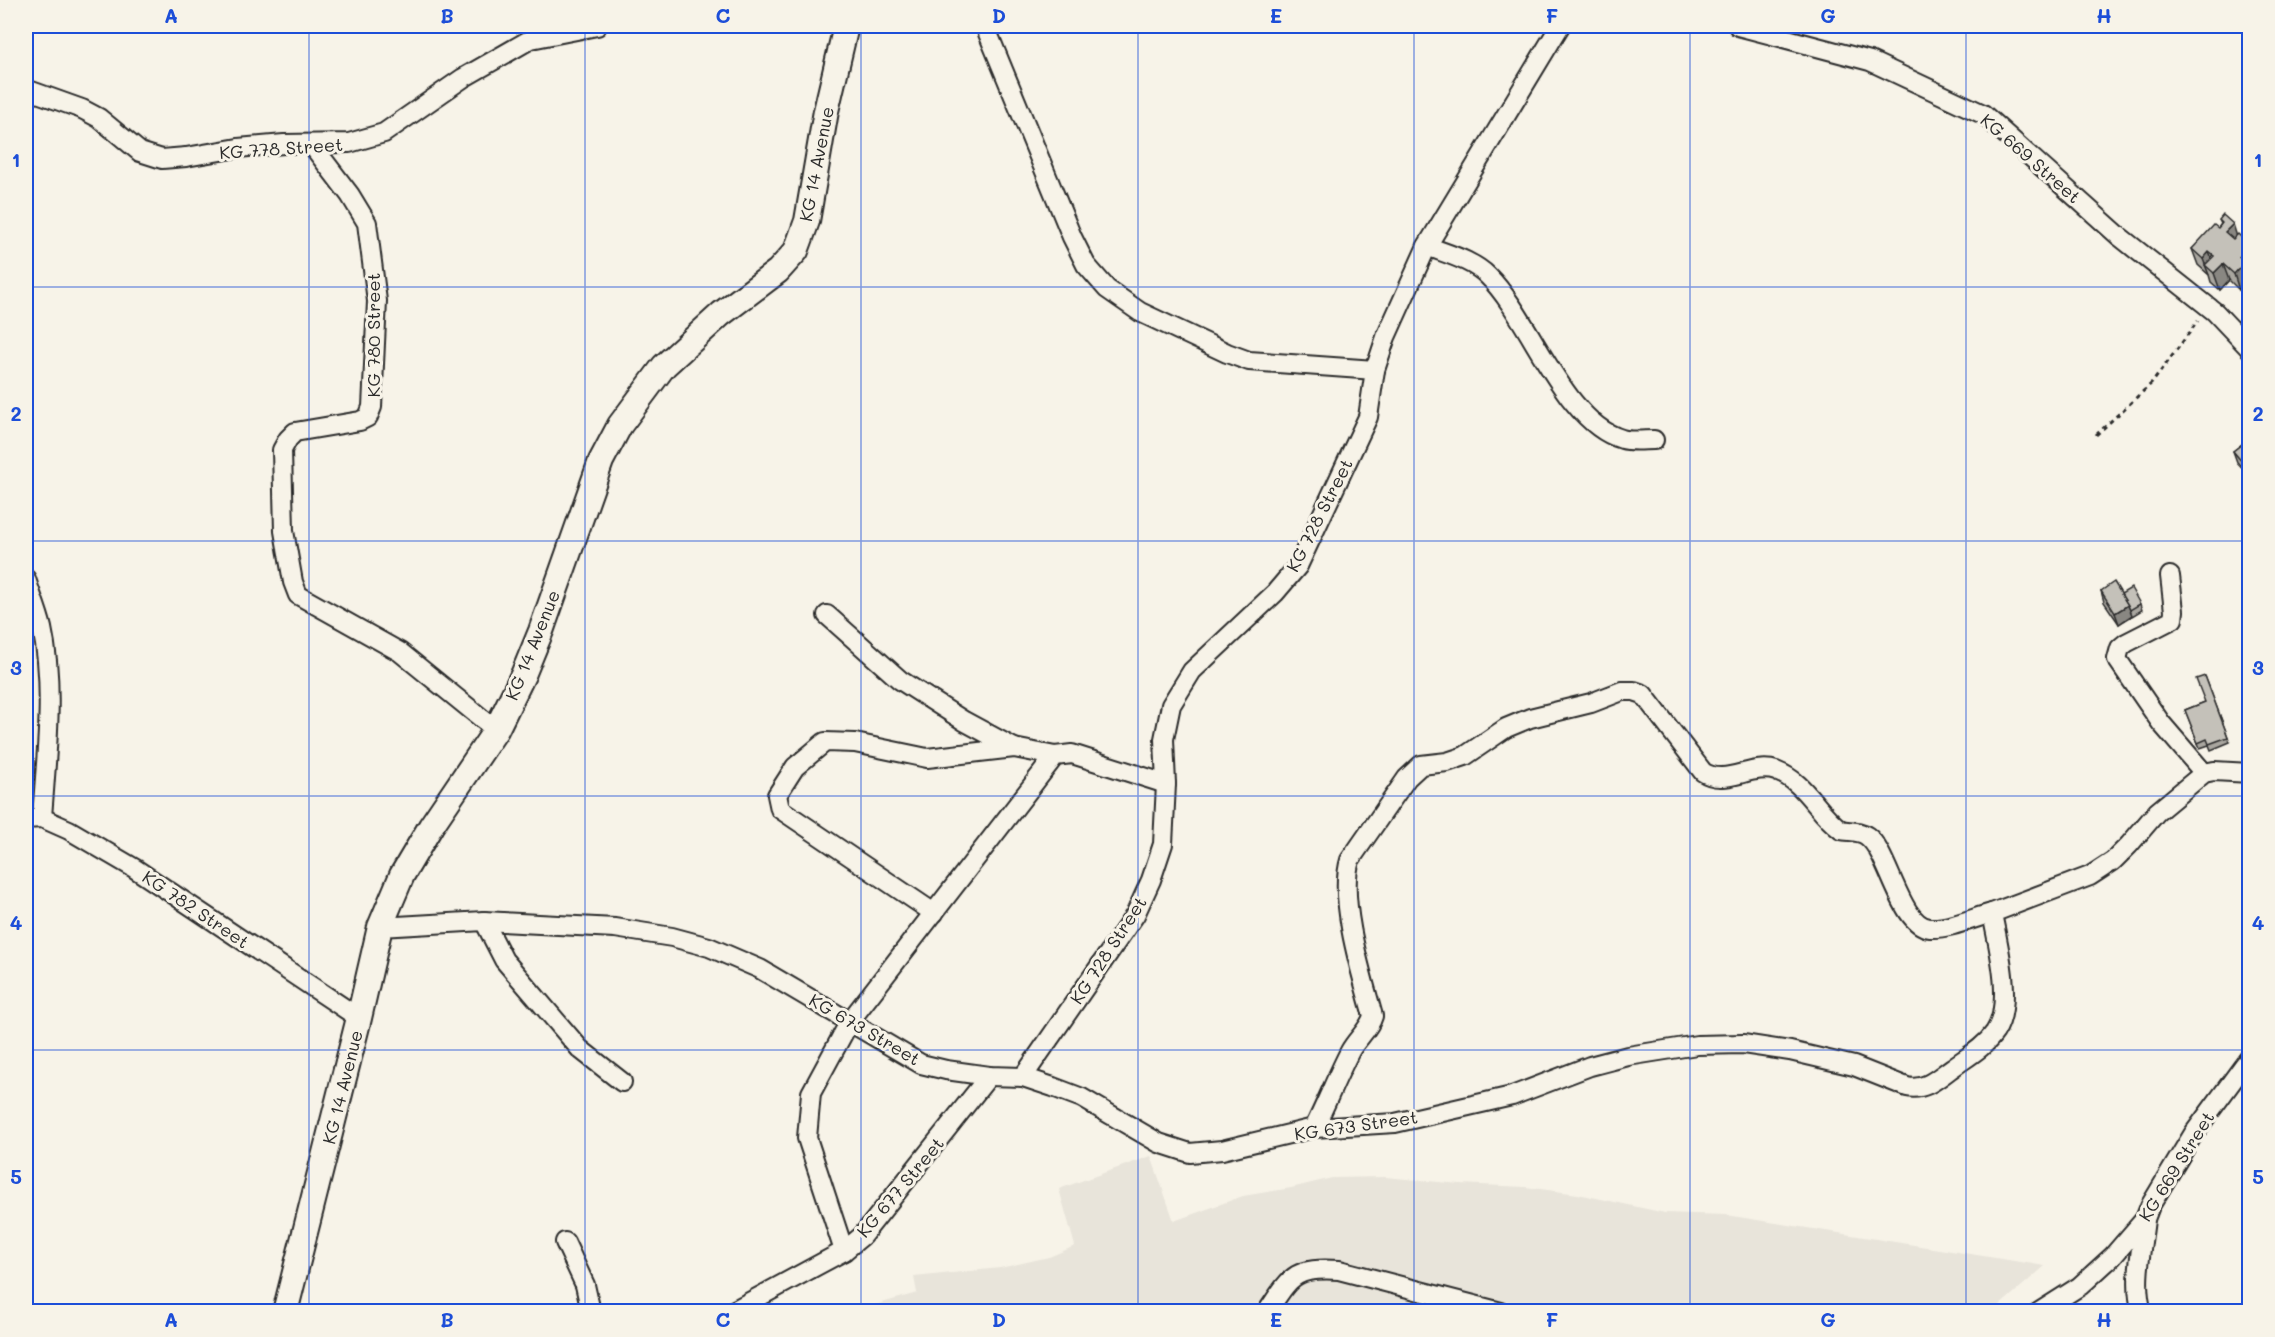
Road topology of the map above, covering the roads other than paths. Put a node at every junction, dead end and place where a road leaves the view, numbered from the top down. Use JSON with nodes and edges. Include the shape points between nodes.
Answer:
{"nodes":[{"id":1,"x":597,"y":26,"type":"edge"},
{"id":2,"x":846,"y":26,"type":"edge"},
{"id":3,"x":985,"y":26,"type":"edge"},
{"id":4,"x":1560,"y":26,"type":"edge"},
{"id":5,"x":1738,"y":26,"type":"edge"},
{"id":6,"x":26,"y":89,"type":"edge"},
{"id":7,"x":312,"y":145,"type":"junction"},
{"id":8,"x":1427,"y":246,"type":"junction"},
{"id":9,"x":2250,"y":349,"type":"edge"},
{"id":10,"x":1375,"y":369,"type":"junction"},
{"id":11,"x":1654,"y":440,"type":"dead end"},
{"id":12,"x":2170,"y":576,"type":"dead end"},
{"id":13,"x":26,"y":579,"type":"edge"},
{"id":14,"x":827,"y":615,"type":"dead end"},
{"id":15,"x":496,"y":730,"type":"junction"},
{"id":16,"x":1014,"y":748,"type":"junction"},
{"id":17,"x":1055,"y":756,"type":"junction"},
{"id":18,"x":2204,"y":773,"type":"junction"},
{"id":19,"x":2250,"y":773,"type":"edge"},
{"id":20,"x":1166,"y":784,"type":"junction"},
{"id":21,"x":34,"y":819,"type":"edge"},
{"id":22,"x":933,"y":913,"type":"junction"},
{"id":23,"x":1992,"y":914,"type":"junction"},
{"id":24,"x":483,"y":921,"type":"junction"},
{"id":25,"x":380,"y":927,"type":"junction"},
{"id":26,"x":359,"y":1018,"type":"junction"},
{"id":27,"x":850,"y":1022,"type":"junction"},
{"id":28,"x":2250,"y":1057,"type":"edge"},
{"id":29,"x":989,"y":1076,"type":"junction"},
{"id":30,"x":1023,"y":1077,"type":"junction"},
{"id":31,"x":622,"y":1082,"type":"dead end"},
{"id":32,"x":1314,"y":1128,"type":"junction"},
{"id":33,"x":2145,"y":1219,"type":"junction"},
{"id":34,"x":565,"y":1242,"type":"dead end"},
{"id":35,"x":844,"y":1251,"type":"junction"},
{"id":36,"x":285,"y":1311,"type":"edge"},
{"id":37,"x":591,"y":1311,"type":"edge"},
{"id":38,"x":731,"y":1311,"type":"edge"},
{"id":39,"x":1267,"y":1311,"type":"edge"},
{"id":40,"x":1501,"y":1311,"type":"edge"},
{"id":41,"x":2039,"y":1311,"type":"edge"},
{"id":42,"x":2142,"y":1311,"type":"edge"}],
"edges":[{"from":1,"to":7,"type":"street","name":"KG 778 Street","via":[[531,39],[463,78],[384,133],[349,143]]},
{"from":2,"to":15,"type":"main road","name":"KG 14 Avenue","via":[[807,221],[796,251],[778,271],[721,314],[664,366],[621,425],[601,461],[541,631]]},
{"from":3,"to":10,"type":"street","via":[[1072,237],[1086,265],[1107,289],[1140,312],[1250,361]]},
{"from":4,"to":8,"type":"street","name":"KG 728 Street"},
{"from":5,"to":9,"type":"street","name":"KG 669 Street","via":[[1870,61],[1983,114],[2119,236],[2210,309]]},
{"from":6,"to":7,"type":"street","name":"KG 778 Street","via":[[82,109],[140,152],[162,159],[238,148]]},
{"from":7,"to":15,"type":"street","name":"KG 780 Street","via":[[367,224],[376,301],[372,407],[368,417],[360,421],[295,432],[282,450],[284,531],[292,582],[298,595],[400,652]]},
{"from":8,"to":10,"type":"street","name":"KG 728 Street"},
{"from":8,"to":11,"type":"street","via":[[1473,265],[1488,276],[1579,409],[1599,429],[1623,440]]},
{"from":10,"to":20,"type":"street","name":"KG 728 Street","via":[[1368,417],[1298,566],[1267,601],[1192,671],[1172,705],[1164,739]]},
{"from":12,"to":18,"type":"street","via":[[2173,619],[2126,643],[2117,659],[2161,723]]},
{"from":13,"to":21,"type":"street","via":[[42,627],[46,656],[48,729]]},
{"from":14,"to":16,"type":"street","via":[[900,680]]},
{"from":15,"to":25,"type":"main road","name":"KG 14 Avenue","via":[[431,826]]},
{"from":16,"to":17,"type":"street"},
{"from":16,"to":22,"type":"street","via":[[927,758],[855,743],[825,742],[795,766],[777,795],[780,808]]},
{"from":17,"to":20,"type":"street","via":[[1072,754]]},
{"from":17,"to":22,"type":"street"},
{"from":18,"to":19,"type":"street"},
{"from":18,"to":23,"type":"street","via":[[2157,812],[2129,845],[2098,871]]},
{"from":20,"to":30,"type":"street","name":"KG 728 Street","via":[[1163,844],[1135,915]]},
{"from":21,"to":26,"type":"street","name":"KG 782 Street","via":[[69,830],[134,868]]},
{"from":22,"to":27,"type":"street"},
{"from":23,"to":32,"type":"street","name":"KG 673 Street","via":[[2004,993],[2001,1017],[1983,1046],[1917,1089],[1854,1066],[1790,1051],[1743,1044],[1697,1045],[1628,1056],[1512,1096],[1395,1123]]},
{"from":23,"to":32,"type":"street","via":[[1933,928],[1920,925],[1867,836],[1840,830],[1805,789],[1773,770],[1710,777],[1643,694],[1622,691],[1530,718],[1506,728],[1465,756],[1421,765],[1407,778],[1350,860],[1347,888],[1357,961],[1373,1016],[1352,1047]]},
{"from":24,"to":25,"type":"street","name":"KG 673 Street"},
{"from":24,"to":27,"type":"street","name":"KG 673 Street","via":[[615,928],[672,937],[760,969]]},
{"from":24,"to":31,"type":"street","via":[[504,960],[580,1049]]},
{"from":25,"to":26,"type":"main road","name":"KG 14 Avenue"},
{"from":26,"to":36,"type":"main road","name":"KG 14 Avenue"},
{"from":27,"to":29,"type":"street","name":"KG 673 Street","via":[[921,1064]]},
{"from":27,"to":35,"type":"street","via":[[811,1093],[807,1138]]},
{"from":28,"to":33,"type":"street","name":"KG 669 Street","via":[[2194,1133]]},
{"from":29,"to":30,"type":"street","name":"KG 673 Street"},
{"from":29,"to":35,"type":"street","name":"KG 677 Street","via":[[883,1211]]},
{"from":30,"to":32,"type":"street","name":"KG 673 Street","via":[[1082,1098],[1159,1143],[1190,1153],[1222,1150]]},
{"from":33,"to":41,"type":"street","name":"KG 669 Street","via":[[2080,1286]]},
{"from":33,"to":42,"type":"street","via":[[2139,1281]]},
{"from":34,"to":37,"type":"street","via":[[585,1285]]},
{"from":35,"to":38,"type":"street","name":"KG 677 Street"},
{"from":39,"to":40,"type":"street","via":[[1289,1279],[1314,1268],[1339,1270]]}]}
